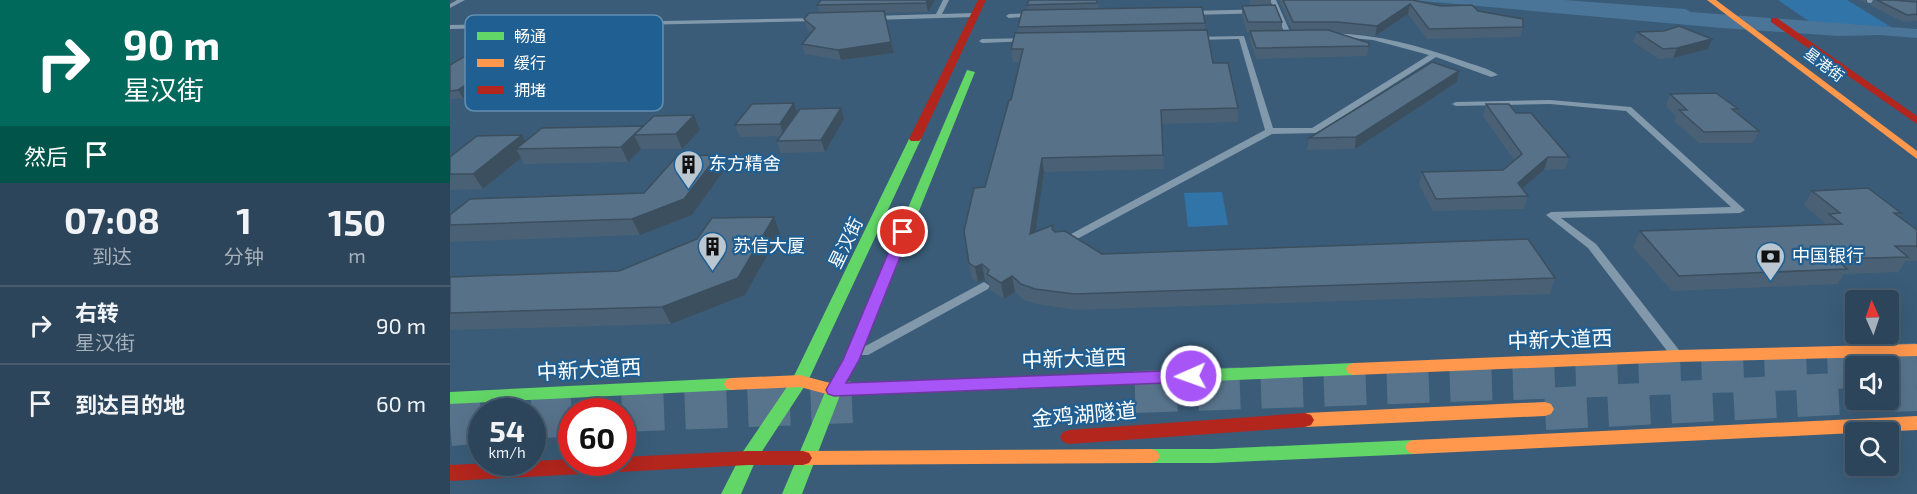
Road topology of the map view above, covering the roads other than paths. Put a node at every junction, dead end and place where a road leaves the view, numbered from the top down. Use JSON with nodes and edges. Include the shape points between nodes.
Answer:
{"nodes":[{"id":1,"x":462,"y":0,"type":"edge"},
{"id":2,"x":946,"y":0,"type":"edge"},
{"id":3,"x":982,"y":0,"type":"edge"},
{"id":4,"x":1273,"y":0,"type":"edge"},
{"id":5,"x":1712,"y":1,"type":"edge"},
{"id":6,"x":1869,"y":1,"type":"edge"},
{"id":7,"x":1898,"y":3,"type":"edge"},
{"id":8,"x":450,"y":6,"type":"edge"},
{"id":9,"x":1760,"y":10,"type":"dead end"},
{"id":10,"x":1278,"y":11,"type":"junction"},
{"id":11,"x":1185,"y":13,"type":"edge"},
{"id":12,"x":974,"y":15,"type":"junction"},
{"id":13,"x":1044,"y":15,"type":"edge"},
{"id":14,"x":938,"y":16,"type":"junction"},
{"id":15,"x":1009,"y":16,"type":"dead end"},
{"id":16,"x":869,"y":18,"type":"edge"},
{"id":17,"x":824,"y":19,"type":"edge"},
{"id":18,"x":663,"y":22,"type":"edge"},
{"id":19,"x":989,"y":25,"type":"dead end"},
{"id":20,"x":450,"y":27,"type":"edge"},
{"id":21,"x":465,"y":27,"type":"edge"},
{"id":22,"x":1321,"y":35,"type":"edge"},
{"id":23,"x":1266,"y":36,"type":"edge"},
{"id":24,"x":1289,"y":36,"type":"junction"},
{"id":25,"x":1299,"y":36,"type":"edge"},
{"id":26,"x":1242,"y":37,"type":"junction"},
{"id":27,"x":1254,"y":37,"type":"edge"},
{"id":28,"x":1183,"y":38,"type":"edge"},
{"id":29,"x":1039,"y":40,"type":"edge"},
{"id":30,"x":978,"y":52,"type":"junction"},
{"id":31,"x":1436,"y":54,"type":"junction"},
{"id":32,"x":1494,"y":75,"type":"dead end"},
{"id":33,"x":1456,"y":104,"type":"dead end"},
{"id":34,"x":1917,"y":121,"type":"edge"},
{"id":35,"x":1270,"y":131,"type":"junction"},
{"id":36,"x":1917,"y":156,"type":"edge"},
{"id":37,"x":1061,"y":243,"type":"edge"},
{"id":38,"x":984,"y":286,"type":"edge"},
{"id":39,"x":1917,"y":350,"type":"edge"},
{"id":40,"x":1677,"y":356,"type":"junction"},
{"id":41,"x":851,"y":360,"type":"junction"},
{"id":42,"x":800,"y":381,"type":"junction"},
{"id":43,"x":834,"y":390,"type":"junction"},
{"id":44,"x":450,"y":398,"type":"edge"},
{"id":45,"x":1545,"y":409,"type":"tunnel mouth"},
{"id":46,"x":1917,"y":423,"type":"edge"},
{"id":47,"x":1053,"y":438,"type":"dead end"},
{"id":48,"x":995,"y":443,"type":"dead end"},
{"id":49,"x":748,"y":458,"type":"junction"},
{"id":50,"x":807,"y":458,"type":"junction"},
{"id":51,"x":450,"y":473,"type":"edge"},
{"id":52,"x":731,"y":494,"type":"edge"},
{"id":53,"x":792,"y":494,"type":"edge"}],
"edges":[{"from":1,"to":8,"type":"lane"},
{"from":2,"to":14,"type":"lane"},
{"from":3,"to":12,"type":"main road","name":"星汉街"},
{"from":4,"to":10,"type":"lane"},
{"from":5,"to":36,"type":"main road","name":"星港街"},
{"from":6,"to":7,"type":"lane"},
{"from":9,"to":34,"type":"main road","name":"星港街"},
{"from":10,"to":11,"type":"lane"},
{"from":10,"to":24,"type":"lane"},
{"from":12,"to":14,"type":"lane"},
{"from":12,"to":42,"type":"main road","name":"星汉街"},
{"from":13,"to":15,"type":"lane"},
{"from":14,"to":16,"type":"lane"},
{"from":17,"to":18,"type":"lane"},
{"from":19,"to":30,"type":"main road"},
{"from":20,"to":21,"type":"lane"},
{"from":22,"to":31,"type":"lane","via":[[1393,42]]},
{"from":23,"to":24,"type":"lane"},
{"from":24,"to":25,"type":"lane"},
{"from":26,"to":27,"type":"lane"},
{"from":26,"to":28,"type":"lane"},
{"from":26,"to":35,"type":"lane"},
{"from":29,"to":30,"type":"lane"},
{"from":30,"to":41,"type":"main road"},
{"from":31,"to":32,"type":"lane"},
{"from":31,"to":35,"type":"lane","via":[[1314,130]]},
{"from":33,"to":40,"type":"lane","via":[[1550,102],[1628,109],[1740,210],[1551,215],[1592,246]]},
{"from":35,"to":37,"type":"lane"},
{"from":38,"to":41,"type":"lane"},
{"from":39,"to":40,"type":"main road","name":"中新大道西"},
{"from":40,"to":43,"type":"main road","name":"中新大道西"},
{"from":41,"to":43,"type":"main road"},
{"from":42,"to":43,"type":"main road","name":"中新大道西"},
{"from":42,"to":44,"type":"main road","name":"中新大道西"},
{"from":42,"to":49,"type":"main road","name":"星汉街"},
{"from":43,"to":50,"type":"main road"},
{"from":45,"to":47,"type":"main road","name":"金鸡湖隧道","via":[[1253,422]]},
{"from":46,"to":50,"type":"main road","via":[[1213,456]]},
{"from":48,"to":50,"type":"main road"},
{"from":49,"to":50,"type":"main road"},
{"from":49,"to":51,"type":"main road"},
{"from":49,"to":52,"type":"main road","name":"星汉街"},
{"from":50,"to":53,"type":"main road"}]}
